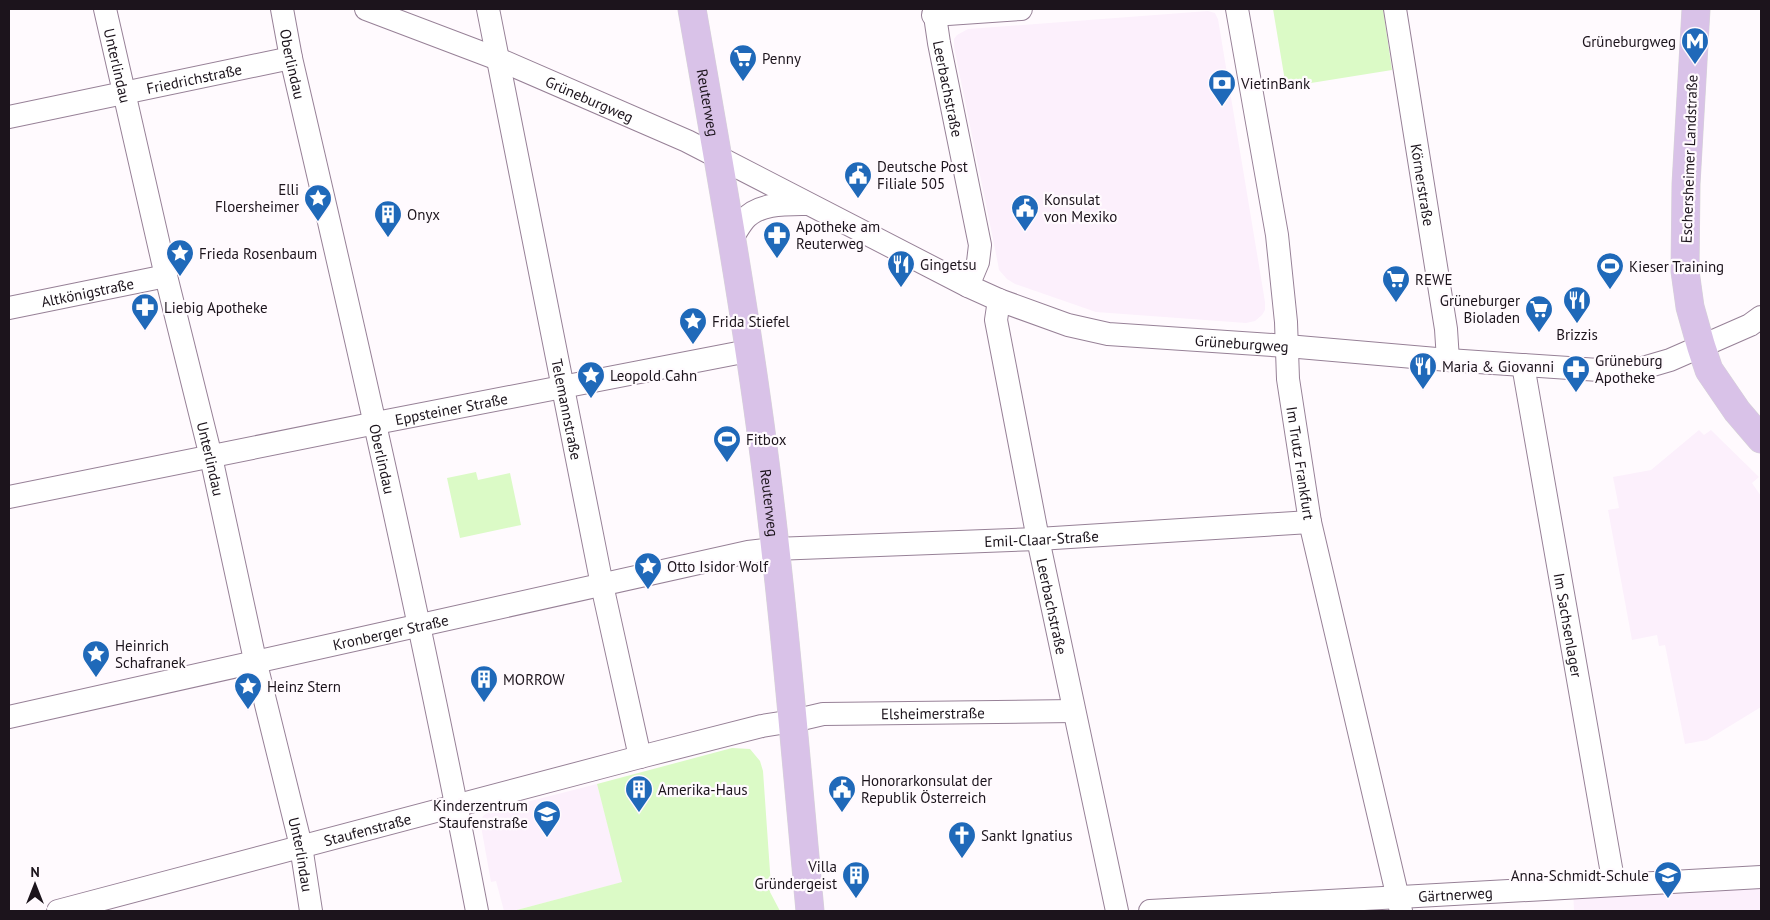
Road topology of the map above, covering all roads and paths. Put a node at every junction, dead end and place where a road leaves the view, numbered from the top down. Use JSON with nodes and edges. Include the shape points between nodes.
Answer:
{"nodes":[{"id":1,"x":105,"y":9,"type":"edge"},
{"id":2,"x":282,"y":9,"type":"edge"},
{"id":3,"x":366,"y":9,"type":"edge"},
{"id":4,"x":488,"y":9,"type":"edge"},
{"id":5,"x":692,"y":9,"type":"edge"},
{"id":6,"x":1010,"y":9,"type":"edge"},
{"id":7,"x":1021,"y":9,"type":"edge"},
{"id":8,"x":1237,"y":9,"type":"edge"},
{"id":9,"x":1395,"y":9,"type":"edge"},
{"id":10,"x":1696,"y":9,"type":"edge"},
{"id":11,"x":934,"y":12,"type":"edge"},
{"id":12,"x":292,"y":58,"type":"junction"},
{"id":13,"x":498,"y":59,"type":"junction"},
{"id":14,"x":124,"y":94,"type":"junction"},
{"id":15,"x":9,"y":117,"type":"edge"},
{"id":16,"x":718,"y":158,"type":"junction"},
{"id":17,"x":807,"y":204,"type":"junction"},
{"id":18,"x":731,"y":240,"type":"junction"},
{"id":19,"x":166,"y":276,"type":"junction"},
{"id":20,"x":968,"y":286,"type":"junction"},
{"id":21,"x":999,"y":300,"type":"junction"},
{"id":22,"x":9,"y":308,"type":"edge"},
{"id":23,"x":1761,"y":317,"type":"edge"},
{"id":24,"x":1287,"y":346,"type":"junction"},
{"id":25,"x":1701,"y":346,"type":"junction"},
{"id":26,"x":748,"y":351,"type":"junction"},
{"id":27,"x":1448,"y":360,"type":"junction"},
{"id":28,"x":1523,"y":365,"type":"junction"},
{"id":29,"x":564,"y":386,"type":"junction"},
{"id":30,"x":376,"y":423,"type":"junction"},
{"id":31,"x":1761,"y":439,"type":"edge"},
{"id":32,"x":211,"y":457,"type":"junction"},
{"id":33,"x":9,"y":498,"type":"edge"},
{"id":34,"x":1310,"y":522,"type":"junction"},
{"id":35,"x":1038,"y":538,"type":"junction"},
{"id":36,"x":774,"y":549,"type":"junction"},
{"id":37,"x":602,"y":585,"type":"junction"},
{"id":38,"x":420,"y":626,"type":"junction"},
{"id":39,"x":255,"y":660,"type":"junction"},
{"id":40,"x":1074,"y":711,"type":"junction"},
{"id":41,"x":9,"y":717,"type":"edge"},
{"id":42,"x":794,"y":721,"type":"junction"},
{"id":43,"x":640,"y":757,"type":"junction"},
{"id":44,"x":457,"y":807,"type":"junction"},
{"id":45,"x":301,"y":846,"type":"junction"},
{"id":46,"x":1761,"y":877,"type":"edge"},
{"id":47,"x":1614,"y":885,"type":"junction"},
{"id":48,"x":1400,"y":904,"type":"edge"},
{"id":49,"x":100,"y":906,"type":"edge"},
{"id":50,"x":58,"y":911,"type":"edge"},
{"id":51,"x":311,"y":911,"type":"edge"},
{"id":52,"x":477,"y":911,"type":"edge"},
{"id":53,"x":810,"y":911,"type":"edge"},
{"id":54,"x":1117,"y":911,"type":"edge"},
{"id":55,"x":1150,"y":911,"type":"edge"}],
"edges":[{"from":1,"to":14,"type":"street","name":"Unterlindau"},
{"from":2,"to":12,"type":"street","name":"Oberlindau"},
{"from":3,"to":13,"type":"street","name":"Grüneburgweg"},
{"from":4,"to":13,"type":"street","name":"Telemannstraße"},
{"from":5,"to":16,"type":"main road","name":"Reuterweg"},
{"from":6,"to":7,"type":"street"},
{"from":6,"to":11,"type":"street"},
{"from":8,"to":24,"type":"street","name":"Im Trutz Frankfurt","via":[[1277,234]]},
{"from":9,"to":27,"type":"street","name":"Körnerstraße","via":[[1446,329]]},
{"from":10,"to":25,"type":"main road","name":"Eschersheimer Landstraße","via":[[1685,271],[1690,307]]},
{"from":11,"to":20,"type":"street","name":"Leerbachstraße","via":[[980,245],[978,262]]},
{"from":12,"to":14,"type":"street","name":"Friedrichstraße"},
{"from":12,"to":30,"type":"street","name":"Oberlindau"},
{"from":13,"to":16,"type":"street","name":"Grüneburgweg","via":[[687,141]]},
{"from":13,"to":29,"type":"street","name":"Telemannstraße"},
{"from":14,"to":15,"type":"street","name":"Friedrichstraße"},
{"from":14,"to":19,"type":"street","name":"Unterlindau"},
{"from":16,"to":17,"type":"street","name":"Grüneburgweg"},
{"from":16,"to":18,"type":"main road","name":"Reuterweg"},
{"from":17,"to":18,"type":"street","name":"Grüneburgweg","via":[[764,207],[745,218]]},
{"from":17,"to":20,"type":"street","name":"Grüneburgweg"},
{"from":18,"to":26,"type":"main road","name":"Reuterweg"},
{"from":19,"to":22,"type":"street","name":"Altkönigstraße"},
{"from":19,"to":32,"type":"street","name":"Unterlindau"},
{"from":20,"to":21,"type":"street","name":"Grüneburgweg"},
{"from":21,"to":24,"type":"street","name":"Grüneburgweg","via":[[1068,326],[1108,334]]},
{"from":21,"to":35,"type":"street","name":"Leerbachstraße","via":[[996,320]]},
{"from":23,"to":25,"type":"street","name":"Grüneburgweg"},
{"from":24,"to":27,"type":"street","name":"Grüneburgweg"},
{"from":24,"to":34,"type":"street","name":"Im Trutz Frankfurt","via":[[1288,379]]},
{"from":25,"to":28,"type":"street","name":"Grüneburgweg","via":[[1630,372]]},
{"from":25,"to":31,"type":"main road","name":"Eschersheimer Landstraße","via":[[1709,370],[1737,412]]},
{"from":26,"to":29,"type":"street","name":"Eppsteiner Straße"},
{"from":26,"to":36,"type":"main road","name":"Reuterweg"},
{"from":27,"to":28,"type":"street","name":"Grüneburgweg"},
{"from":28,"to":47,"type":"street","name":"Im Sachsenlager"},
{"from":29,"to":30,"type":"street","name":"Eppsteiner Straße"},
{"from":29,"to":37,"type":"street","name":"Telemannstraße"},
{"from":30,"to":32,"type":"street","name":"Eppsteiner Straße"},
{"from":30,"to":38,"type":"street","name":"Oberlindau"},
{"from":32,"to":33,"type":"street","name":"Eppsteiner Straße"},
{"from":32,"to":39,"type":"street","name":"Unterlindau"},
{"from":34,"to":35,"type":"street","name":"Emil-Claar-Straße"},
{"from":34,"to":48,"type":"street","name":"Im Trutz Frankfurt"},
{"from":35,"to":36,"type":"street","name":"Emil-Claar-Straße"},
{"from":35,"to":40,"type":"street","name":"Leerbachstraße"},
{"from":36,"to":37,"type":"street","name":"Kronberger Straße"},
{"from":36,"to":42,"type":"main road","name":"Reuterweg"},
{"from":37,"to":38,"type":"street","name":"Kronberger Straße"},
{"from":37,"to":43,"type":"street","name":"Telemannstraße"},
{"from":38,"to":39,"type":"street","name":"Kronberger Straße"},
{"from":38,"to":44,"type":"street","name":"Oberlindau"},
{"from":39,"to":41,"type":"street","name":"Kronberger Straße"},
{"from":39,"to":45,"type":"street","name":"Unterlindau"},
{"from":40,"to":42,"type":"street","name":"Elsheimerstraße","via":[[823,714]]},
{"from":40,"to":54,"type":"street","name":"Leerbachstraße"},
{"from":42,"to":43,"type":"street","name":"Staufenstraße"},
{"from":42,"to":53,"type":"main road","name":"Reuterweg"},
{"from":43,"to":44,"type":"street","name":"Staufenstraße"},
{"from":44,"to":45,"type":"street","name":"Staufenstraße"},
{"from":44,"to":52,"type":"street","name":"Oberlindau"},
{"from":45,"to":49,"type":"street","name":"Staufenstraße"},
{"from":45,"to":51,"type":"street","name":"Unterlindau"},
{"from":46,"to":47,"type":"street","name":"Gärtnerweg"},
{"from":47,"to":48,"type":"street","name":"Gärtnerweg"},
{"from":48,"to":55,"type":"street","name":"Gärtnerweg"},
{"from":49,"to":50,"type":"street","name":"Staufenstraße"}]}
